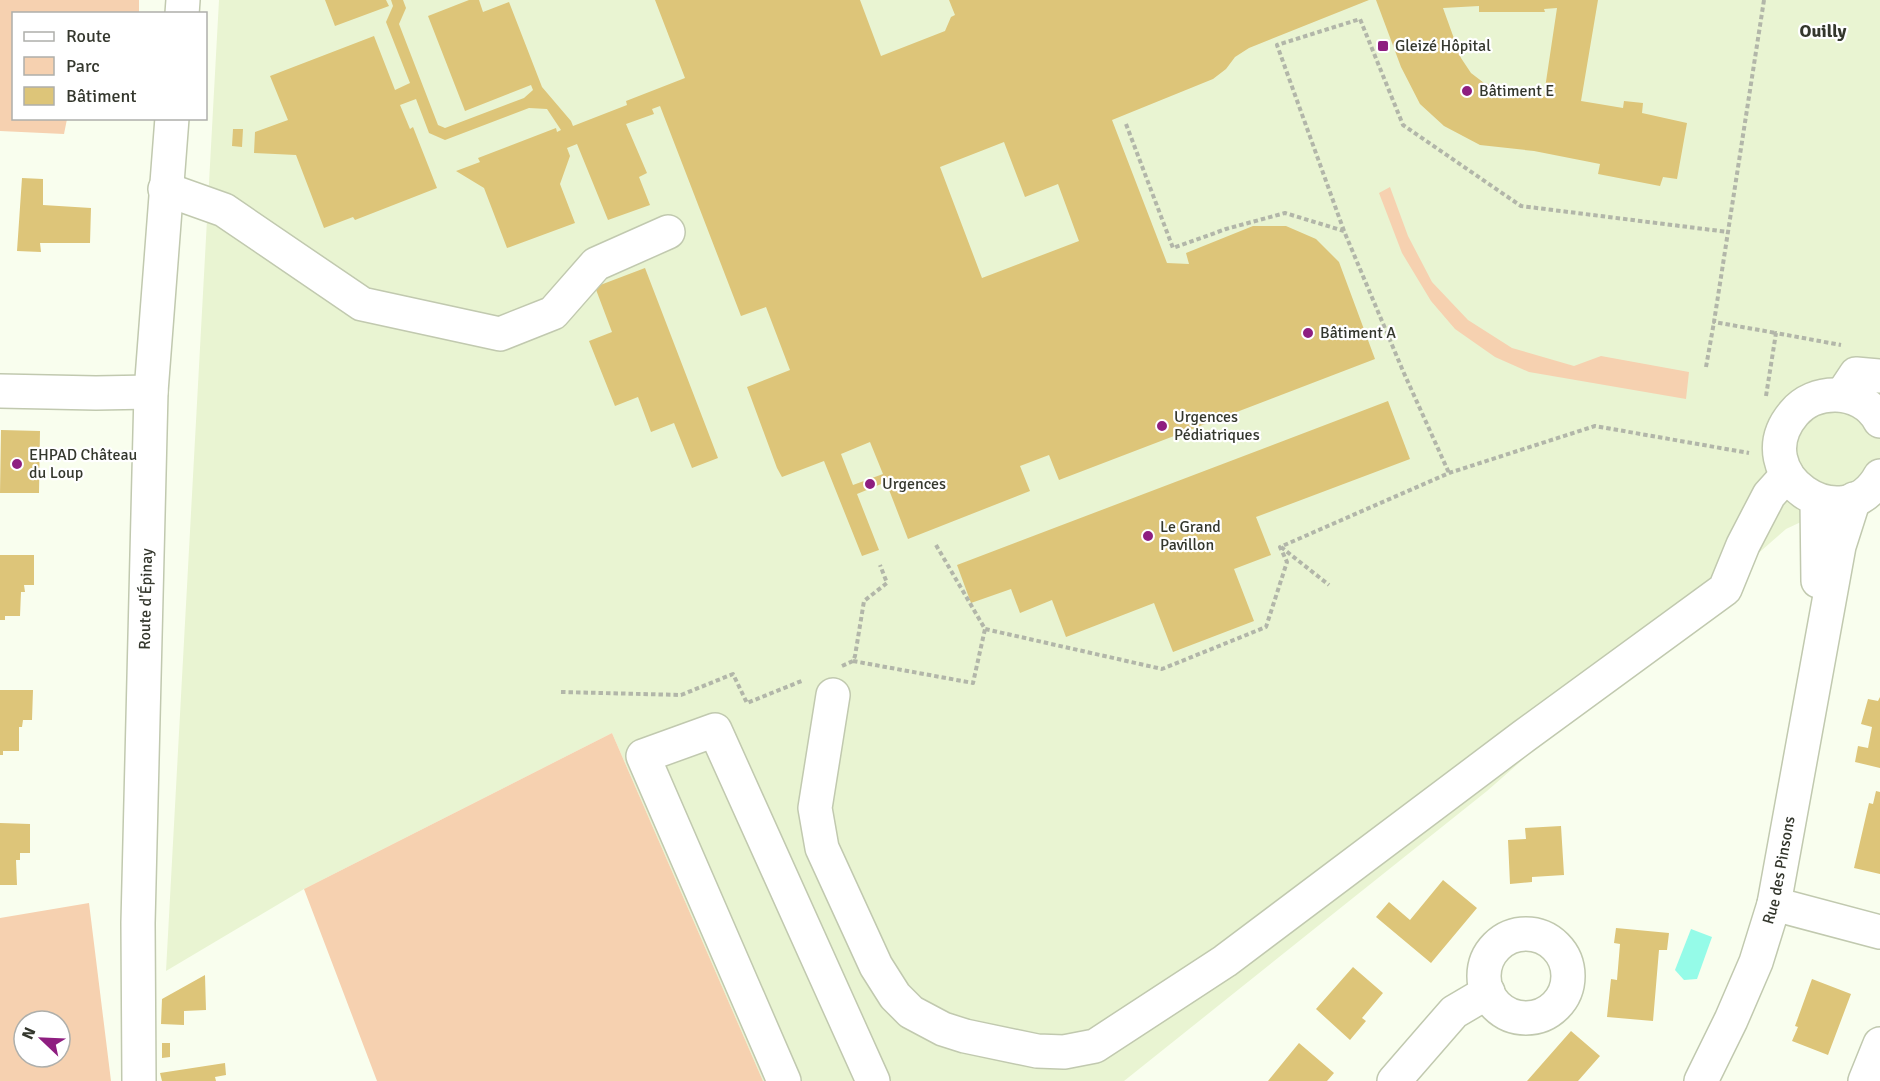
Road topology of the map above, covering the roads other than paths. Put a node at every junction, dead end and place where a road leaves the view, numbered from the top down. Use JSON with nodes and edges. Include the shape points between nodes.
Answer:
{"nodes":[{"id":1,"x":172,"y":120,"type":"edge"},
{"id":2,"x":165,"y":189,"type":"junction"},
{"id":3,"x":668,"y":232,"type":"dead end"},
{"id":4,"x":1880,"y":376,"type":"edge"},
{"id":5,"x":0,"y":390,"type":"edge"},
{"id":6,"x":151,"y":392,"type":"junction"},
{"id":7,"x":1842,"y":395,"type":"junction"},
{"id":8,"x":1879,"y":418,"type":"edge"},
{"id":9,"x":1787,"y":475,"type":"junction"},
{"id":10,"x":1880,"y":476,"type":"edge"},
{"id":11,"x":1854,"y":499,"type":"junction"},
{"id":12,"x":1817,"y":500,"type":"junction"},
{"id":13,"x":1819,"y":646,"type":"junction"},
{"id":14,"x":826,"y":681,"type":"road end"},
{"id":15,"x":1774,"y":904,"type":"junction"},
{"id":16,"x":859,"y":930,"type":"junction"},
{"id":17,"x":1880,"y":932,"type":"edge"},
{"id":18,"x":814,"y":951,"type":"junction"},
{"id":19,"x":1488,"y":992,"type":"dead end"},
{"id":20,"x":1880,"y":1044,"type":"edge"},
{"id":21,"x":139,"y":1081,"type":"edge"},
{"id":22,"x":784,"y":1081,"type":"edge"},
{"id":23,"x":873,"y":1081,"type":"edge"},
{"id":24,"x":1394,"y":1081,"type":"edge"},
{"id":25,"x":1701,"y":1081,"type":"edge"},
{"id":26,"x":1865,"y":1081,"type":"edge"}],
"edges":[{"from":1,"to":2,"type":"street","name":"Route d'Épinay"},
{"from":2,"to":3,"type":"street","via":[[224,210],[362,304],[500,334],[553,313],[596,264]]},
{"from":2,"to":6,"type":"street","name":"Route d'Épinay"},
{"from":4,"to":7,"type":"street","via":[[1856,374]]},
{"from":5,"to":6,"type":"street"},
{"from":6,"to":21,"type":"street","name":"Route d'Épinay","via":[[138,923]]},
{"from":7,"to":8,"type":"street","via":[[1862,403]]},
{"from":7,"to":9,"type":"street","via":[[1816,398],[1800,407],[1788,421],[1780,450]]},
{"from":9,"to":12,"type":"street","via":[[1805,495]]},
{"from":9,"to":16,"type":"street","via":[[1769,495],[1725,590],[1226,961],[1095,1046],[1064,1052],[1037,1051],[943,1029],[911,1012],[895,996]]},
{"from":10,"to":11,"type":"street"},
{"from":11,"to":12,"type":"street","via":[[1830,503]]},
{"from":11,"to":13,"type":"street","name":"Rue des Pinsons","via":[[1839,546]]},
{"from":12,"to":13,"type":"street","name":"Rue des Pinsons"},
{"from":13,"to":15,"type":"street","name":"Rue des Pinsons"},
{"from":14,"to":16,"type":"street","via":[[815,808],[822,848]]},
{"from":15,"to":17,"type":"street"},
{"from":15,"to":25,"type":"street","name":"Rue des Pinsons","via":[[1748,981]]},
{"from":16,"to":18,"type":"street"},
{"from":18,"to":22,"type":"street","via":[[715,730],[643,756]]},
{"from":18,"to":23,"type":"street"},
{"from":19,"to":24,"type":"street","via":[[1454,1012]]},
{"from":20,"to":26,"type":"street"}]}
